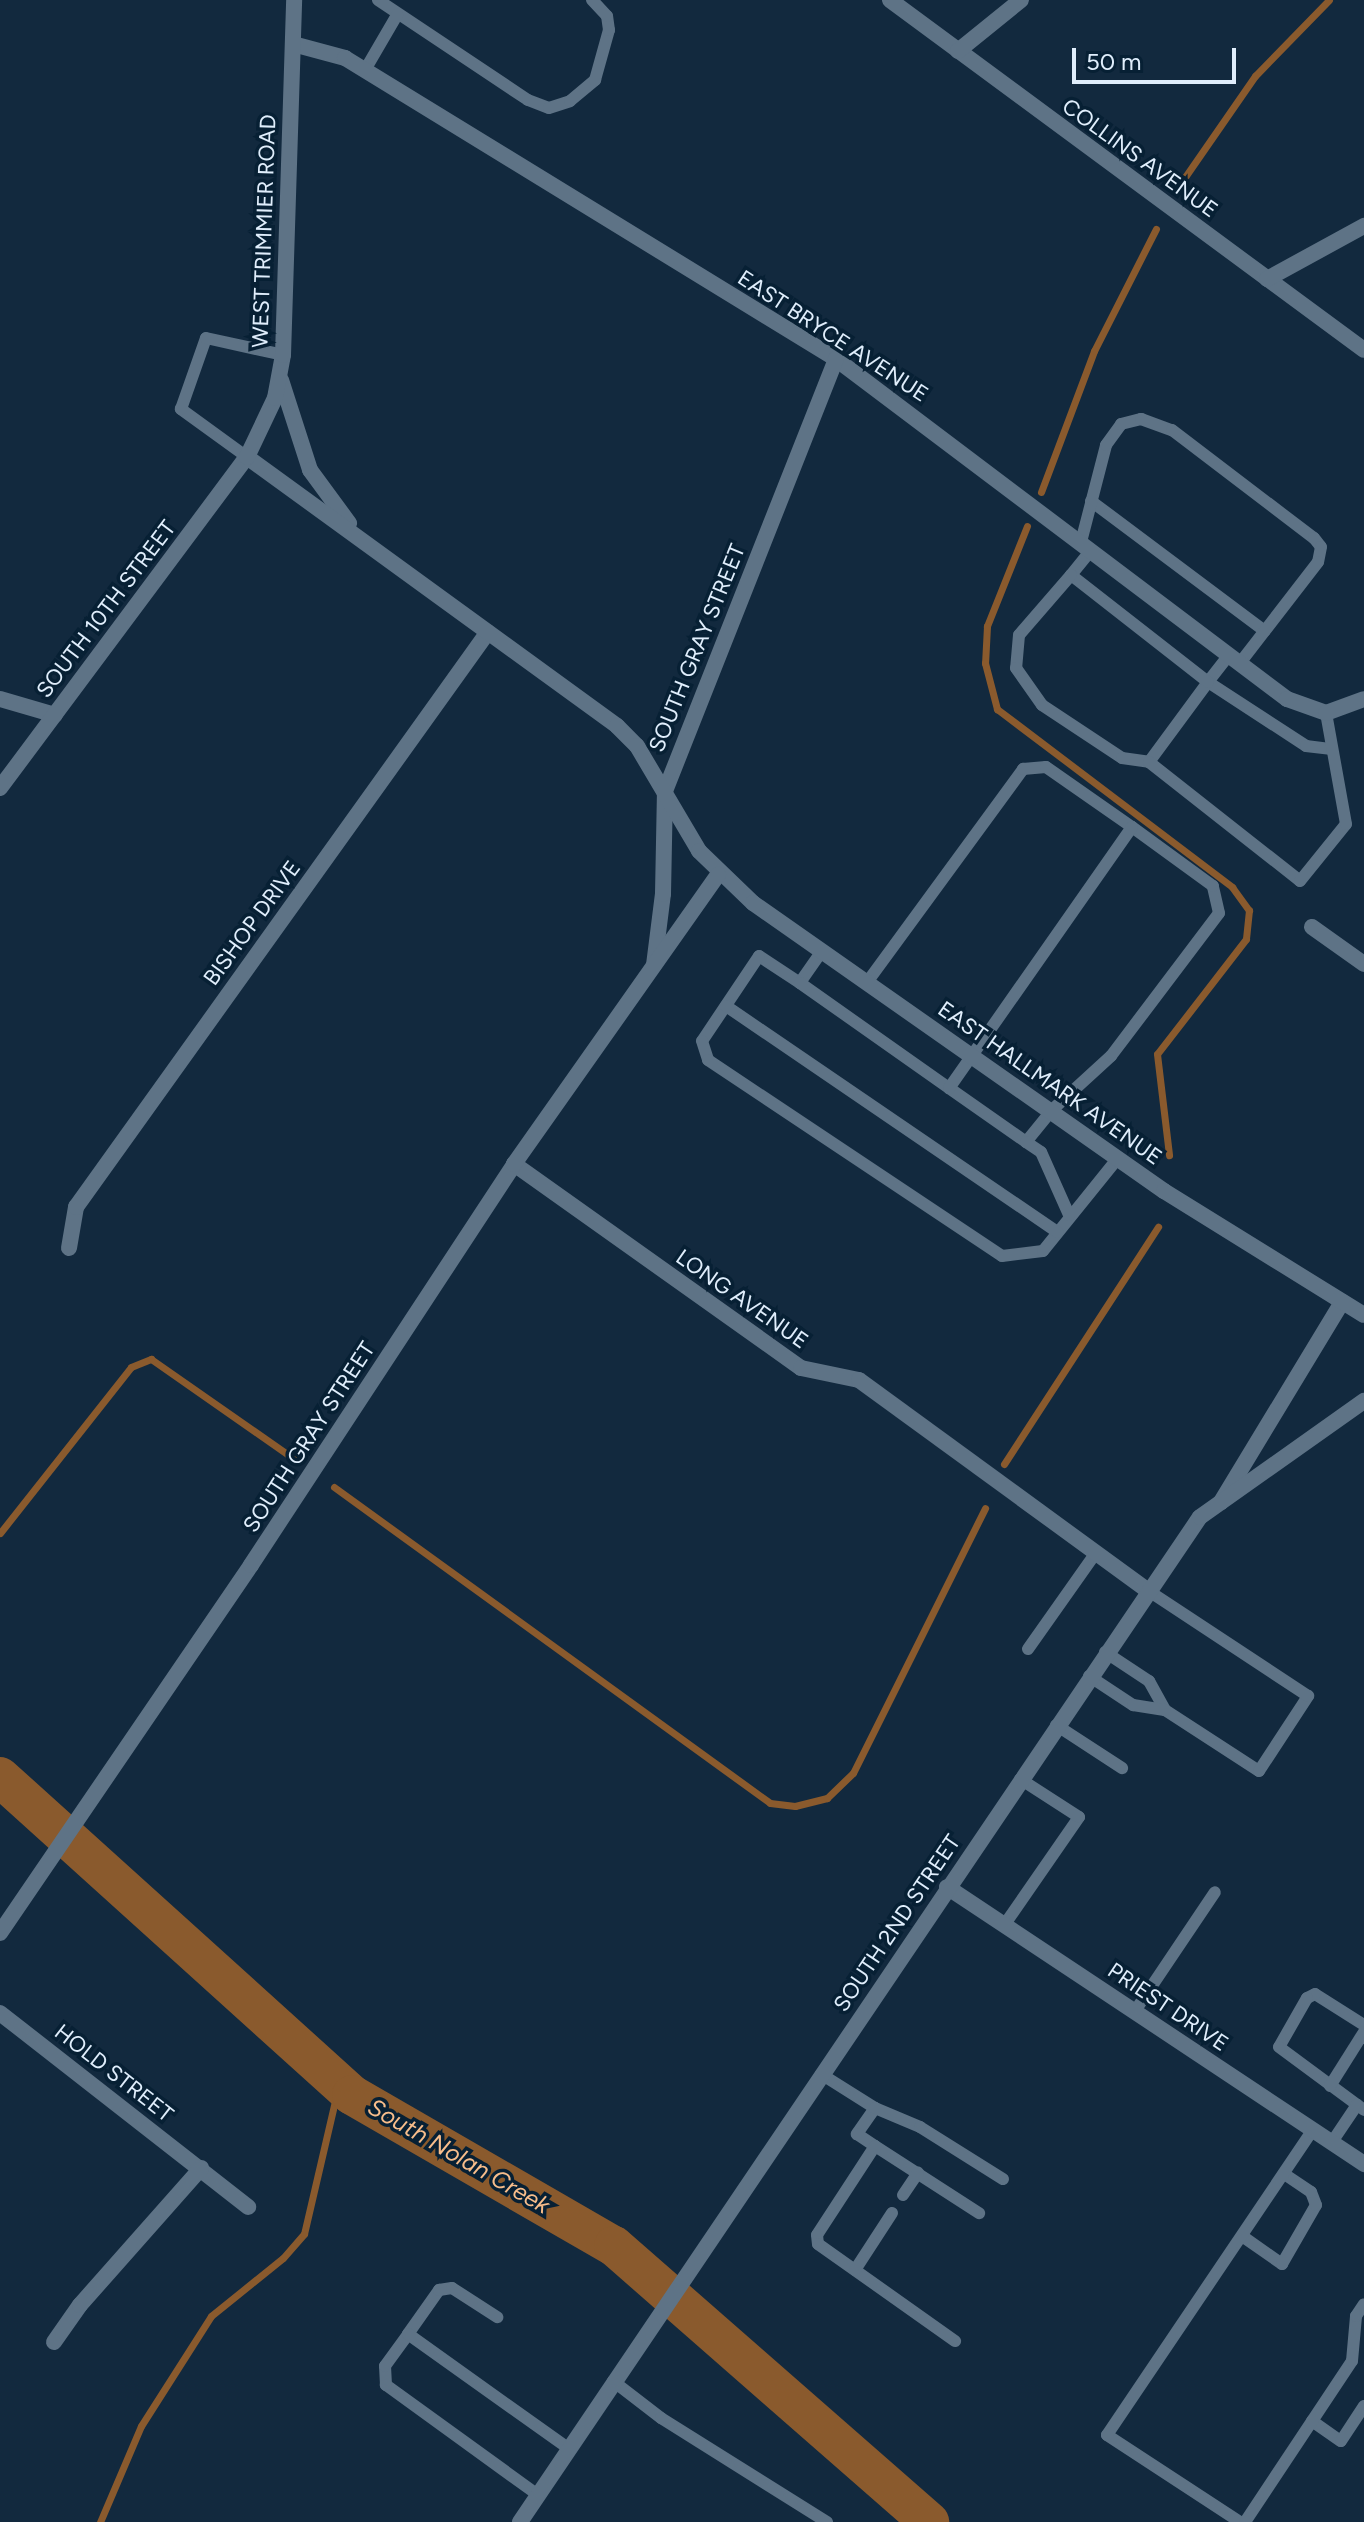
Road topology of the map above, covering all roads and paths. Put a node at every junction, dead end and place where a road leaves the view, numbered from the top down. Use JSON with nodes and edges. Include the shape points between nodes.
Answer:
{"nodes":[{"id":1,"x":294,"y":0,"type":"edge"},
{"id":2,"x":378,"y":0,"type":"edge"},
{"id":3,"x":592,"y":0,"type":"edge"},
{"id":4,"x":890,"y":0,"type":"edge"},
{"id":5,"x":1021,"y":0,"type":"edge"},
{"id":6,"x":397,"y":15,"type":"junction"},
{"id":7,"x":293,"y":44,"type":"junction"},
{"id":8,"x":958,"y":51,"type":"junction"},
{"id":9,"x":365,"y":70,"type":"junction"},
{"id":10,"x":1364,"y":226,"type":"edge"},
{"id":11,"x":1267,"y":279,"type":"junction"},
{"id":12,"x":1364,"y":350,"type":"edge"},
{"id":13,"x":283,"y":355,"type":"junction"},
{"id":14,"x":836,"y":359,"type":"junction"},
{"id":15,"x":280,"y":376,"type":"junction"},
{"id":16,"x":247,"y":457,"type":"junction"},
{"id":17,"x":1091,"y":501,"type":"junction"},
{"id":18,"x":366,"y":543,"type":"junction"},
{"id":19,"x":1086,"y":546,"type":"junction"},
{"id":20,"x":1071,"y":575,"type":"junction"},
{"id":21,"x":1265,"y":631,"type":"junction"},
{"id":22,"x":488,"y":632,"type":"junction"},
{"id":23,"x":1234,"y":659,"type":"junction"},
{"id":24,"x":1208,"y":682,"type":"junction"},
{"id":25,"x":0,"y":699,"type":"edge"},
{"id":26,"x":1364,"y":699,"type":"edge"},
{"id":27,"x":1326,"y":713,"type":"junction"},
{"id":28,"x":55,"y":715,"type":"junction"},
{"id":29,"x":1332,"y":749,"type":"junction"},
{"id":30,"x":1149,"y":762,"type":"junction"},
{"id":31,"x":0,"y":788,"type":"edge"},
{"id":32,"x":665,"y":791,"type":"junction"},
{"id":33,"x":1132,"y":827,"type":"junction"},
{"id":34,"x":718,"y":875,"type":"junction"},
{"id":35,"x":1312,"y":927,"type":"dead end"},
{"id":36,"x":822,"y":951,"type":"junction"},
{"id":37,"x":1364,"y":964,"type":"edge"},
{"id":38,"x":654,"y":965,"type":"junction"},
{"id":39,"x":868,"y":981,"type":"junction"},
{"id":40,"x":800,"y":983,"type":"junction"},
{"id":41,"x":726,"y":1006,"type":"junction"},
{"id":42,"x":974,"y":1054,"type":"junction"},
{"id":43,"x":949,"y":1088,"type":"junction"},
{"id":44,"x":1052,"y":1110,"type":"junction"},
{"id":45,"x":1026,"y":1142,"type":"junction"},
{"id":46,"x":1118,"y":1158,"type":"junction"},
{"id":47,"x":514,"y":1164,"type":"junction"},
{"id":48,"x":1069,"y":1215,"type":"junction"},
{"id":49,"x":1057,"y":1232,"type":"junction"},
{"id":50,"x":69,"y":1248,"type":"dead end"},
{"id":51,"x":1342,"y":1302,"type":"junction"},
{"id":52,"x":1364,"y":1315,"type":"edge"},
{"id":53,"x":1364,"y":1401,"type":"edge"},
{"id":54,"x":1221,"y":1502,"type":"junction"},
{"id":55,"x":1095,"y":1554,"type":"junction"},
{"id":56,"x":1147,"y":1590,"type":"junction"},
{"id":57,"x":1028,"y":1649,"type":"dead end"},
{"id":58,"x":1105,"y":1652,"type":"junction"},
{"id":59,"x":1089,"y":1676,"type":"junction"},
{"id":60,"x":1165,"y":1710,"type":"junction"},
{"id":61,"x":1056,"y":1725,"type":"junction"},
{"id":62,"x":1122,"y":1768,"type":"dead end"},
{"id":63,"x":1020,"y":1779,"type":"junction"},
{"id":64,"x":947,"y":1887,"type":"junction"},
{"id":65,"x":1215,"y":1892,"type":"dead end"},
{"id":66,"x":1005,"y":1924,"type":"junction"},
{"id":67,"x":3,"y":1928,"type":"edge"},
{"id":68,"x":1135,"y":2011,"type":"junction"},
{"id":69,"x":0,"y":2013,"type":"edge"},
{"id":70,"x":1364,"y":2025,"type":"edge"},
{"id":71,"x":1364,"y":2032,"type":"edge"},
{"id":72,"x":821,"y":2074,"type":"junction"},
{"id":73,"x":1330,"y":2086,"type":"junction"},
{"id":74,"x":875,"y":2108,"type":"junction"},
{"id":75,"x":1360,"y":2108,"type":"edge"},
{"id":76,"x":1313,"y":2130,"type":"junction"},
{"id":77,"x":1332,"y":2142,"type":"junction"},
{"id":78,"x":875,"y":2146,"type":"junction"},
{"id":79,"x":1364,"y":2164,"type":"edge"},
{"id":80,"x":201,"y":2168,"type":"junction"},
{"id":81,"x":918,"y":2173,"type":"junction"},
{"id":82,"x":1284,"y":2174,"type":"junction"},
{"id":83,"x":1003,"y":2179,"type":"dead end"},
{"id":84,"x":903,"y":2195,"type":"dead end"},
{"id":85,"x":248,"y":2207,"type":"dead end"},
{"id":86,"x":892,"y":2213,"type":"dead end"},
{"id":87,"x":979,"y":2213,"type":"dead end"},
{"id":88,"x":1242,"y":2236,"type":"junction"},
{"id":89,"x":855,"y":2270,"type":"junction"},
{"id":90,"x":1364,"y":2304,"type":"edge"},
{"id":91,"x":497,"y":2317,"type":"dead end"},
{"id":92,"x":408,"y":2334,"type":"junction"},
{"id":93,"x":955,"y":2341,"type":"dead end"},
{"id":94,"x":54,"y":2342,"type":"dead end"},
{"id":95,"x":613,"y":2381,"type":"junction"},
{"id":96,"x":1364,"y":2406,"type":"edge"},
{"id":97,"x":1312,"y":2421,"type":"junction"},
{"id":98,"x":569,"y":2449,"type":"junction"},
{"id":99,"x":538,"y":2495,"type":"junction"},
{"id":100,"x":520,"y":2522,"type":"edge"},
{"id":101,"x":827,"y":2522,"type":"edge"},
{"id":102,"x":1243,"y":2522,"type":"edge"}],
"edges":[{"from":1,"to":7,"type":"street","name":"WEST TRIMMIER ROAD"},
{"from":2,"to":6,"type":"lane"},
{"from":3,"to":6,"type":"lane","via":[[607,16],[609,30],[595,80],[570,101],[549,108],[528,100]]},
{"from":4,"to":8,"type":"street","name":"COLLINS AVENUE"},
{"from":5,"to":8,"type":"street"},
{"from":6,"to":9,"type":"lane"},
{"from":7,"to":9,"type":"street","name":"EAST BRYCE AVENUE","via":[[345,58]]},
{"from":7,"to":13,"type":"street","name":"WEST TRIMMIER ROAD"},
{"from":8,"to":11,"type":"street","name":"COLLINS AVENUE"},
{"from":9,"to":14,"type":"street","name":"EAST BRYCE AVENUE"},
{"from":10,"to":11,"type":"street"},
{"from":11,"to":12,"type":"street","name":"COLLINS AVENUE"},
{"from":13,"to":15,"type":"street","name":"WEST TRIMMIER ROAD"},
{"from":13,"to":16,"type":"lane","via":[[206,338],[181,409]]},
{"from":14,"to":19,"type":"street","name":"EAST BRYCE AVENUE"},
{"from":14,"to":32,"type":"street","name":"SOUTH GRAY STREET"},
{"from":15,"to":16,"type":"street","name":"WEST TRIMMIER ROAD","via":[[266,422]]},
{"from":15,"to":18,"type":"street","via":[[310,470]]},
{"from":16,"to":18,"type":"street"},
{"from":16,"to":28,"type":"street","name":"SOUTH 10TH STREET"},
{"from":17,"to":19,"type":"lane"},
{"from":17,"to":21,"type":"lane"},
{"from":17,"to":21,"type":"lane","via":[[1100,461],[1121,424],[1141,419],[1172,430],[1320,544],[1318,562]]},
{"from":18,"to":22,"type":"street"},
{"from":19,"to":20,"type":"lane"},
{"from":19,"to":23,"type":"street","name":"EAST BRYCE AVENUE"},
{"from":20,"to":24,"type":"lane"},
{"from":20,"to":30,"type":"lane","via":[[1019,635],[1016,668],[1042,705],[1122,758]]},
{"from":21,"to":23,"type":"lane"},
{"from":22,"to":32,"type":"street","via":[[617,726],[637,746]]},
{"from":22,"to":50,"type":"street","name":"BISHOP DRIVE","via":[[76,1207]]},
{"from":23,"to":24,"type":"lane"},
{"from":23,"to":27,"type":"street","name":"EAST BRYCE AVENUE","via":[[1287,699]]},
{"from":24,"to":29,"type":"lane","via":[[1306,746]]},
{"from":24,"to":30,"type":"lane"},
{"from":25,"to":28,"type":"street"},
{"from":26,"to":27,"type":"street"},
{"from":27,"to":29,"type":"lane"},
{"from":28,"to":31,"type":"street","name":"SOUTH 10TH STREET"},
{"from":29,"to":30,"type":"lane","via":[[1346,824],[1300,881]]},
{"from":32,"to":34,"type":"street"},
{"from":32,"to":38,"type":"street","name":"SOUTH GRAY STREET","via":[[663,894]]},
{"from":33,"to":39,"type":"lane","via":[[1046,767],[1023,769]]},
{"from":33,"to":42,"type":"lane"},
{"from":33,"to":44,"type":"lane","via":[[1213,886],[1219,913],[1111,1056]]},
{"from":34,"to":36,"type":"street","name":"EAST HALLMARK AVENUE"},
{"from":34,"to":38,"type":"street","name":"SOUTH GRAY STREET"},
{"from":35,"to":37,"type":"street"},
{"from":36,"to":39,"type":"street","name":"EAST HALLMARK AVENUE"},
{"from":36,"to":40,"type":"lane"},
{"from":38,"to":47,"type":"street","name":"SOUTH GRAY STREET"},
{"from":39,"to":42,"type":"street","name":"EAST HALLMARK AVENUE"},
{"from":40,"to":41,"type":"lane","via":[[759,956]]},
{"from":40,"to":43,"type":"lane"},
{"from":41,"to":49,"type":"lane"},
{"from":41,"to":49,"type":"lane","via":[[702,1041],[708,1060],[1002,1256],[1043,1251]]},
{"from":42,"to":43,"type":"lane"},
{"from":42,"to":44,"type":"street","name":"EAST HALLMARK AVENUE"},
{"from":43,"to":45,"type":"lane"},
{"from":44,"to":45,"type":"lane"},
{"from":44,"to":46,"type":"street","name":"EAST HALLMARK AVENUE"},
{"from":45,"to":48,"type":"lane","via":[[1041,1152]]},
{"from":46,"to":48,"type":"lane","via":[[1091,1198]]},
{"from":46,"to":51,"type":"street","name":"EAST HALLMARK AVENUE"},
{"from":47,"to":55,"type":"street","name":"LONG AVENUE","via":[[801,1368],[859,1380]]},
{"from":47,"to":67,"type":"street","name":"SOUTH GRAY STREET"},
{"from":48,"to":49,"type":"lane"},
{"from":51,"to":52,"type":"street","name":"EAST HALLMARK AVENUE"},
{"from":51,"to":54,"type":"street"},
{"from":53,"to":54,"type":"street","name":"SOUTH 2ND STREET"},
{"from":54,"to":56,"type":"street","name":"SOUTH 2ND STREET","via":[[1200,1517]]},
{"from":55,"to":56,"type":"street","name":"LONG AVENUE"},
{"from":55,"to":57,"type":"lane"},
{"from":56,"to":58,"type":"street","name":"SOUTH 2ND STREET"},
{"from":56,"to":60,"type":"lane","via":[[1308,1696],[1259,1771]]},
{"from":58,"to":59,"type":"street","name":"SOUTH 2ND STREET"},
{"from":58,"to":60,"type":"lane","via":[[1149,1681]]},
{"from":59,"to":60,"type":"lane","via":[[1133,1705]]},
{"from":59,"to":61,"type":"street","name":"SOUTH 2ND STREET"},
{"from":61,"to":62,"type":"lane"},
{"from":61,"to":63,"type":"street","name":"SOUTH 2ND STREET"},
{"from":63,"to":64,"type":"street","name":"SOUTH 2ND STREET"},
{"from":63,"to":66,"type":"lane","via":[[1079,1817]]},
{"from":64,"to":66,"type":"street","name":"PRIEST DRIVE"},
{"from":64,"to":72,"type":"street","name":"SOUTH 2ND STREET"},
{"from":65,"to":68,"type":"lane"},
{"from":66,"to":68,"type":"street","name":"PRIEST DRIVE"},
{"from":68,"to":76,"type":"street","name":"PRIEST DRIVE"},
{"from":69,"to":80,"type":"street","name":"HOLD STREET"},
{"from":70,"to":73,"type":"lane","via":[[1315,1994],[1307,1998],[1280,2042],[1281,2051]]},
{"from":71,"to":73,"type":"lane"},
{"from":72,"to":74,"type":"lane"},
{"from":72,"to":95,"type":"street","name":"SOUTH 2ND STREET"},
{"from":73,"to":75,"type":"lane"},
{"from":74,"to":78,"type":"lane","via":[[857,2134]]},
{"from":74,"to":83,"type":"lane","via":[[920,2127]]},
{"from":75,"to":77,"type":"lane"},
{"from":76,"to":77,"type":"street","name":"PRIEST DRIVE"},
{"from":76,"to":82,"type":"lane"},
{"from":77,"to":79,"type":"street","name":"PRIEST DRIVE"},
{"from":78,"to":81,"type":"lane"},
{"from":78,"to":89,"type":"lane","via":[[817,2235],[818,2244]]},
{"from":80,"to":85,"type":"street","name":"HOLD STREET"},
{"from":80,"to":94,"type":"street","via":[[80,2305]]},
{"from":81,"to":84,"type":"lane"},
{"from":81,"to":87,"type":"lane"},
{"from":82,"to":88,"type":"lane"},
{"from":82,"to":88,"type":"lane","via":[[1311,2192],[1316,2205],[1282,2264]]},
{"from":86,"to":89,"type":"lane"},
{"from":88,"to":102,"type":"lane","via":[[1107,2435]]},
{"from":89,"to":93,"type":"lane"},
{"from":90,"to":97,"type":"lane","via":[[1356,2316],[1352,2361]]},
{"from":91,"to":92,"type":"lane","via":[[452,2288],[439,2290]]},
{"from":92,"to":98,"type":"lane"},
{"from":92,"to":99,"type":"lane","via":[[385,2366],[386,2385]]},
{"from":95,"to":98,"type":"street","name":"SOUTH 2ND STREET"},
{"from":95,"to":101,"type":"lane","via":[[661,2418]]},
{"from":96,"to":97,"type":"lane","via":[[1341,2441]]},
{"from":97,"to":102,"type":"lane"},
{"from":98,"to":99,"type":"street","name":"SOUTH 2ND STREET"},
{"from":99,"to":100,"type":"street","name":"SOUTH 2ND STREET"}]}
